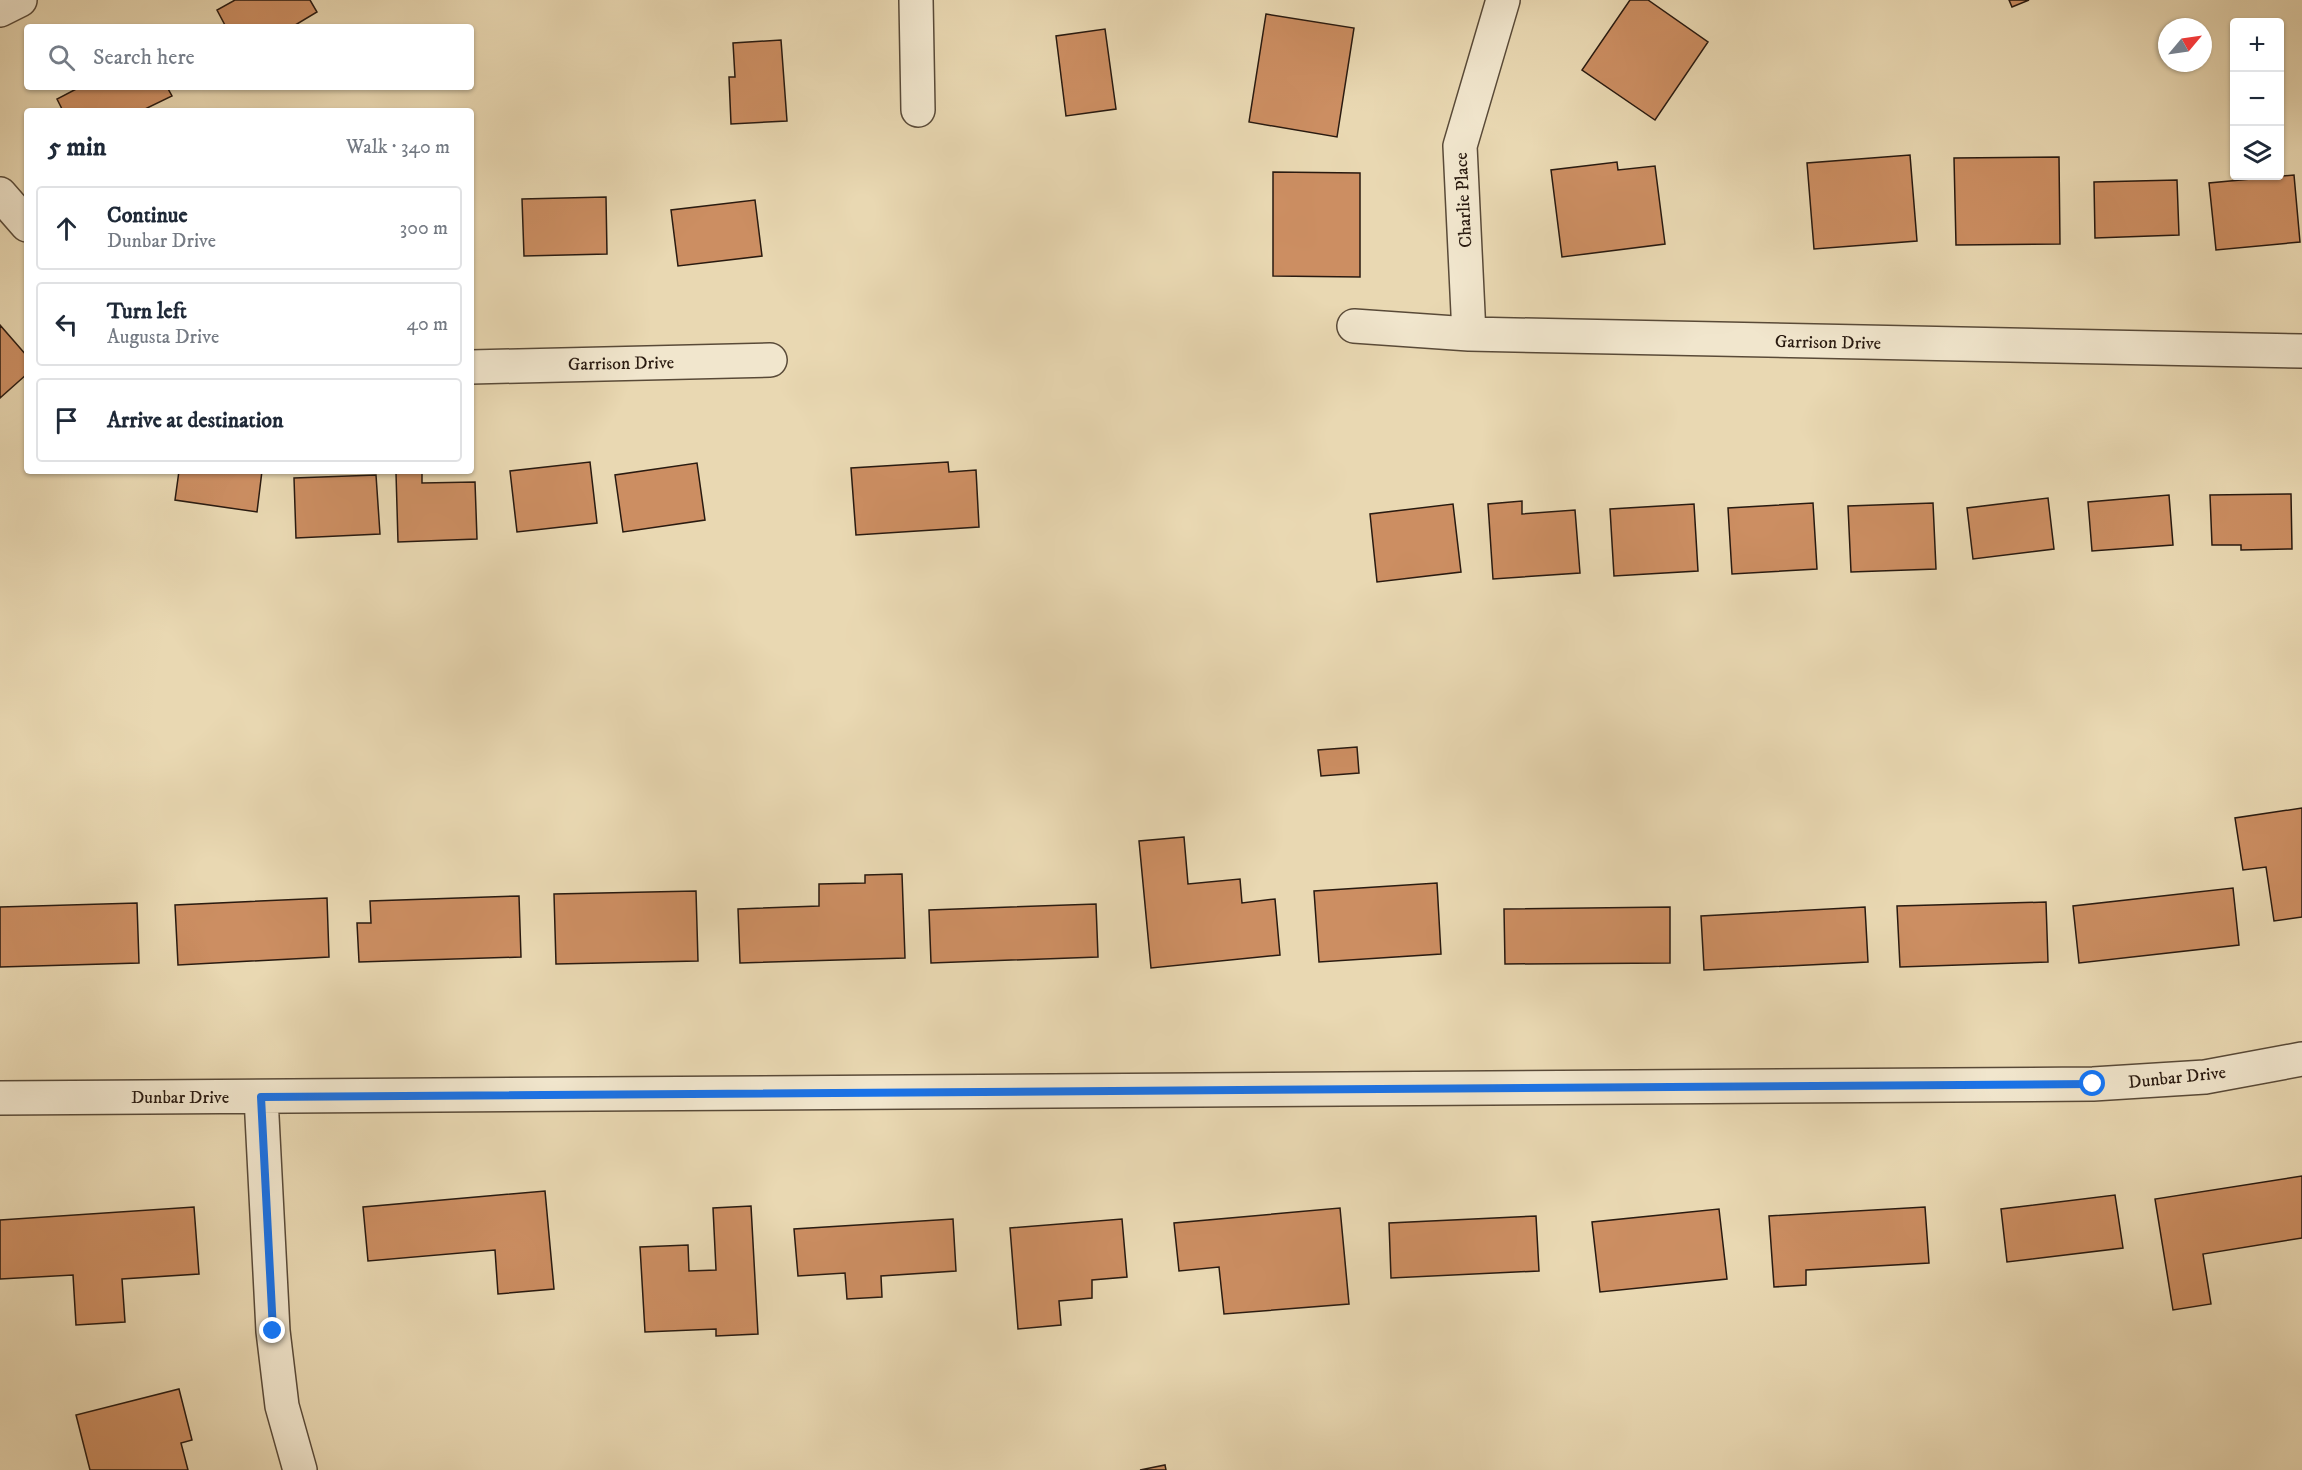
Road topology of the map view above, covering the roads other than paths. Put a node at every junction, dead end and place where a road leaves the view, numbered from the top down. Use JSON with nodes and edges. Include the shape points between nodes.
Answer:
{"nodes":[{"id":1,"x":20,"y":0,"type":"edge"},
{"id":2,"x":916,"y":0,"type":"edge"},
{"id":3,"x":1503,"y":0,"type":"edge"},
{"id":4,"x":0,"y":10,"type":"edge"},
{"id":5,"x":918,"y":110,"type":"dead end"},
{"id":6,"x":0,"y":194,"type":"edge"},
{"id":7,"x":24,"y":222,"type":"edge"},
{"id":8,"x":1354,"y":326,"type":"dead end"},
{"id":9,"x":1469,"y":334,"type":"junction"},
{"id":10,"x":2302,"y":351,"type":"edge"},
{"id":11,"x":770,"y":360,"type":"dead end"},
{"id":12,"x":474,"y":367,"type":"edge"},
{"id":13,"x":2302,"y":1059,"type":"edge"},
{"id":14,"x":261,"y":1097,"type":"junction"},
{"id":15,"x":0,"y":1098,"type":"edge"},
{"id":16,"x":300,"y":1470,"type":"edge"}],
"edges":[{"from":1,"to":4,"type":"street"},
{"from":2,"to":5,"type":"street"},
{"from":3,"to":9,"type":"street","name":"Charlie Place","via":[[1460,146]]},
{"from":6,"to":7,"type":"street"},
{"from":8,"to":9,"type":"street","name":"Garrison Drive"},
{"from":9,"to":10,"type":"street","name":"Garrison Drive"},
{"from":11,"to":12,"type":"street","name":"Garrison Drive"},
{"from":13,"to":14,"type":"street","name":"Dunbar Drive","via":[[2205,1077],[2093,1084]]},
{"from":14,"to":15,"type":"street","name":"Dunbar Drive"},
{"from":14,"to":16,"type":"street","via":[[273,1331],[282,1406]]}]}
